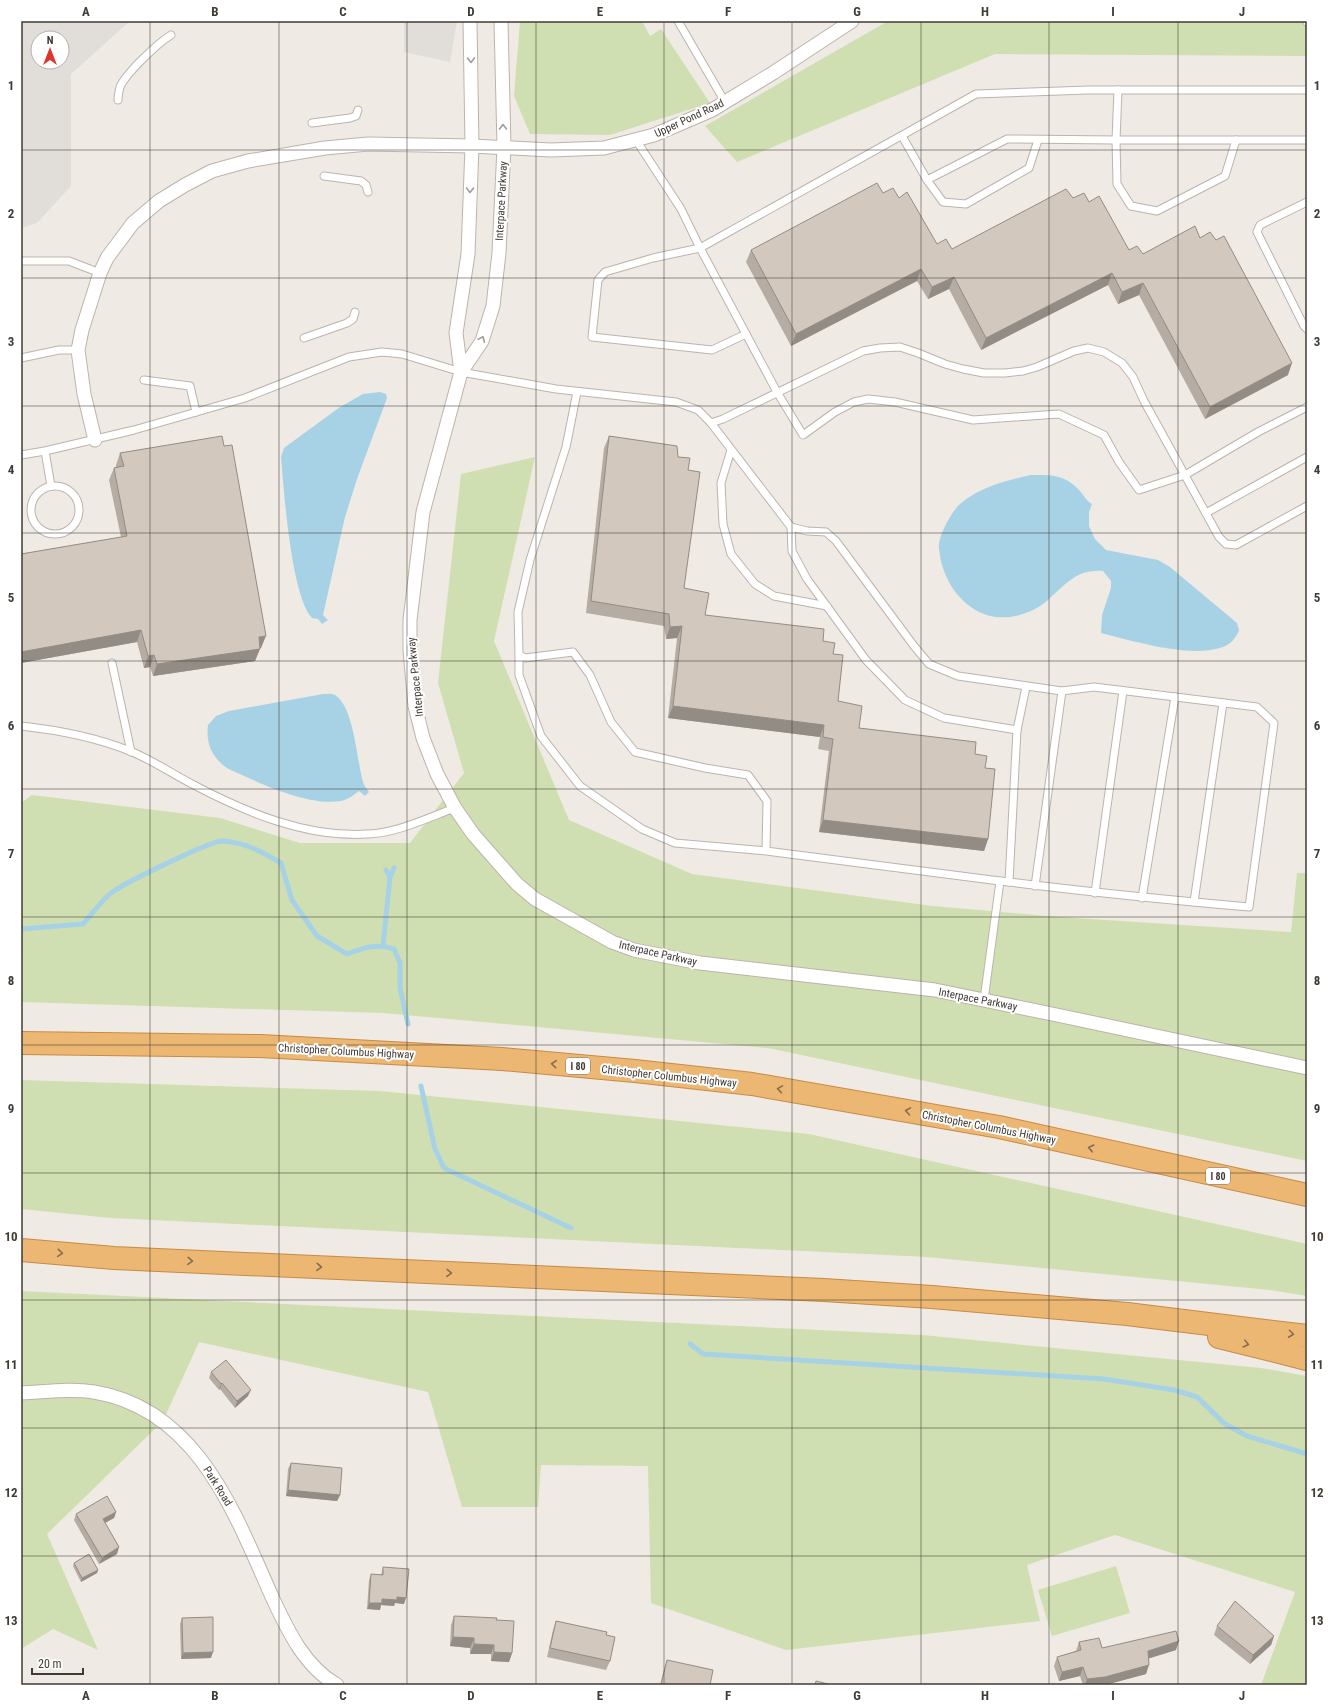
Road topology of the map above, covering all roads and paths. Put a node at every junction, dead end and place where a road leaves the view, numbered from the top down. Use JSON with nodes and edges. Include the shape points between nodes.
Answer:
{"nodes":[{"id":1,"x":470,"y":21,"type":"edge"},
{"id":2,"x":501,"y":21,"type":"edge"},
{"id":3,"x":678,"y":21,"type":"edge"},
{"id":4,"x":852,"y":21,"type":"edge"},
{"id":5,"x":171,"y":35,"type":"dead end"},
{"id":6,"x":1118,"y":90,"type":"junction"},
{"id":7,"x":1307,"y":90,"type":"edge"},
{"id":8,"x":118,"y":100,"type":"dead end"},
{"id":9,"x":724,"y":102,"type":"junction"},
{"id":10,"x":358,"y":110,"type":"dead end"},
{"id":11,"x":312,"y":123,"type":"dead end"},
{"id":12,"x":902,"y":136,"type":"junction"},
{"id":13,"x":636,"y":140,"type":"junction"},
{"id":14,"x":1038,"y":140,"type":"junction"},
{"id":15,"x":1116,"y":140,"type":"junction"},
{"id":16,"x":1236,"y":140,"type":"junction"},
{"id":17,"x":1307,"y":140,"type":"edge"},
{"id":18,"x":472,"y":146,"type":"junction"},
{"id":19,"x":504,"y":147,"type":"junction"},
{"id":20,"x":324,"y":176,"type":"dead end"},
{"id":21,"x":927,"y":180,"type":"junction"},
{"id":22,"x":368,"y":192,"type":"dead end"},
{"id":23,"x":1307,"y":202,"type":"edge"},
{"id":24,"x":700,"y":248,"type":"junction"},
{"id":25,"x":21,"y":261,"type":"edge"},
{"id":26,"x":100,"y":273,"type":"junction"},
{"id":27,"x":355,"y":312,"type":"dead end"},
{"id":28,"x":1307,"y":329,"type":"edge"},
{"id":29,"x":746,"y":334,"type":"junction"},
{"id":30,"x":304,"y":338,"type":"dead end"},
{"id":31,"x":78,"y":350,"type":"junction"},
{"id":32,"x":21,"y":358,"type":"edge"},
{"id":33,"x":461,"y":372,"type":"junction"},
{"id":34,"x":144,"y":380,"type":"dead end"},
{"id":35,"x":577,"y":392,"type":"junction"},
{"id":36,"x":777,"y":392,"type":"junction"},
{"id":37,"x":1307,"y":407,"type":"edge"},
{"id":38,"x":196,"y":412,"type":"junction"},
{"id":39,"x":711,"y":423,"type":"junction"},
{"id":40,"x":95,"y":440,"type":"junction"},
{"id":41,"x":731,"y":450,"type":"junction"},
{"id":42,"x":45,"y":451,"type":"junction"},
{"id":43,"x":21,"y":455,"type":"edge"},
{"id":44,"x":1307,"y":457,"type":"edge"},
{"id":45,"x":1185,"y":475,"type":"junction"},
{"id":46,"x":51,"y":486,"type":"junction"},
{"id":47,"x":1307,"y":506,"type":"edge"},
{"id":48,"x":1206,"y":513,"type":"junction"},
{"id":49,"x":791,"y":527,"type":"junction"},
{"id":50,"x":827,"y":606,"type":"junction"},
{"id":51,"x":519,"y":655,"type":"junction"},
{"id":52,"x":112,"y":663,"type":"dead end"},
{"id":53,"x":1026,"y":687,"type":"junction"},
{"id":54,"x":1062,"y":691,"type":"junction"},
{"id":55,"x":1122,"y":691,"type":"junction"},
{"id":56,"x":1175,"y":697,"type":"junction"},
{"id":57,"x":1222,"y":703,"type":"junction"},
{"id":58,"x":21,"y":726,"type":"edge"},
{"id":59,"x":1017,"y":730,"type":"junction"},
{"id":60,"x":131,"y":752,"type":"junction"},
{"id":61,"x":455,"y":808,"type":"junction"},
{"id":62,"x":766,"y":851,"type":"junction"},
{"id":63,"x":1000,"y":881,"type":"junction"},
{"id":64,"x":1009,"y":882,"type":"junction"},
{"id":65,"x":1035,"y":886,"type":"junction"},
{"id":66,"x":1095,"y":893,"type":"junction"},
{"id":67,"x":1142,"y":898,"type":"junction"},
{"id":68,"x":1194,"y":902,"type":"junction"},
{"id":69,"x":984,"y":1000,"type":"junction"},
{"id":70,"x":21,"y":1043,"type":"edge"},
{"id":71,"x":1307,"y":1068,"type":"edge"},
{"id":72,"x":1129,"y":1157,"type":"junction"},
{"id":73,"x":1307,"y":1184,"type":"edge"},
{"id":74,"x":1307,"y":1195,"type":"edge"},
{"id":75,"x":21,"y":1250,"type":"edge"},
{"id":76,"x":1127,"y":1314,"type":"junction"},
{"id":77,"x":1307,"y":1336,"type":"edge"},
{"id":78,"x":1307,"y":1359,"type":"edge"},
{"id":79,"x":21,"y":1393,"type":"edge"},
{"id":80,"x":337,"y":1685,"type":"edge"}],
"edges":[{"from":1,"to":18,"type":"street","name":"Interpace Parkway","one_way":true},
{"from":19,"to":2,"type":"street","name":"Interpace Parkway","one_way":true},
{"from":3,"to":9,"type":"lane"},
{"from":4,"to":9,"type":"street","name":"Upper Pond Road"},
{"from":5,"to":8,"type":"lane","via":[[161,41],[126,78],[120,88]]},
{"from":6,"to":7,"type":"lane"},
{"from":6,"to":12,"type":"lane","via":[[976,94]]},
{"from":6,"to":15,"type":"lane"},
{"from":9,"to":13,"type":"street","name":"Upper Pond Road","via":[[712,110]]},
{"from":10,"to":11,"type":"lane","via":[[356,116],[350,118]]},
{"from":12,"to":21,"type":"lane"},
{"from":12,"to":24,"type":"lane"},
{"from":13,"to":19,"type":"street","name":"Upper Pond Road","via":[[604,148],[551,150]]},
{"from":13,"to":24,"type":"lane","via":[[681,209]]},
{"from":14,"to":15,"type":"lane"},
{"from":14,"to":21,"type":"lane","via":[[1007,139]]},
{"from":14,"to":21,"type":"lane","via":[[1029,168],[966,204],[943,202]]},
{"from":15,"to":16,"type":"lane"},
{"from":15,"to":16,"type":"lane","via":[[1117,184],[1131,206],[1157,211],[1225,176]]},
{"from":16,"to":17,"type":"lane"},
{"from":18,"to":19,"type":"street","name":"Upper Pond Road"},
{"from":18,"to":26,"type":"street","name":"Upper Pond Road","via":[[368,144],[332,147],[248,161],[212,171],[159,201],[133,223],[107,258]]},
{"from":18,"to":33,"type":"street","name":"Interpace Parkway","one_way":true,"via":[[468,254],[456,333]]},
{"from":33,"to":19,"type":"street","name":"Interpace Parkway","one_way":true,"via":[[482,341],[493,306]]},
{"from":20,"to":22,"type":"lane","via":[[361,181],[366,185]]},
{"from":23,"to":28,"type":"lane","via":[[1260,225],[1257,232]]},
{"from":24,"to":29,"type":"lane"},
{"from":24,"to":29,"type":"lane","via":[[652,258],[605,272],[598,280],[592,337],[712,350]]},
{"from":25,"to":26,"type":"lane","via":[[69,261]]},
{"from":26,"to":31,"type":"street","name":"Upper Pond Road","via":[[85,317]]},
{"from":27,"to":30,"type":"lane","via":[[353,319],[347,323]]},
{"from":29,"to":36,"type":"lane"},
{"from":31,"to":32,"type":"lane","via":[[59,350]]},
{"from":31,"to":40,"type":"street","name":"Upper Pond Road","via":[[84,394]]},
{"from":33,"to":35,"type":"lane"},
{"from":33,"to":38,"type":"lane","via":[[402,354],[382,352],[349,357],[245,398]]},
{"from":33,"to":61,"type":"street","name":"Interpace Parkway","via":[[423,512],[410,620],[415,706],[436,774]]},
{"from":34,"to":38,"type":"lane","via":[[190,386]]},
{"from":35,"to":39,"type":"lane","via":[[676,402],[698,410]]},
{"from":35,"to":51,"type":"lane","via":[[566,447],[530,560],[518,612]]},
{"from":36,"to":39,"type":"lane"},
{"from":36,"to":45,"type":"lane","via":[[804,435],[835,412],[854,402],[868,399],[896,402],[973,420],[1059,414],[1104,435],[1139,490]]},
{"from":36,"to":45,"type":"lane","via":[[863,351],[880,348],[900,347],[963,369],[984,373],[1023,371],[1088,348],[1104,352],[1122,363],[1133,377]]},
{"from":37,"to":45,"type":"lane","via":[[1258,432]]},
{"from":38,"to":40,"type":"lane"},
{"from":39,"to":41,"type":"lane"},
{"from":40,"to":42,"type":"lane"},
{"from":41,"to":49,"type":"lane"},
{"from":41,"to":50,"type":"lane","via":[[721,483],[723,524],[731,554],[755,584],[774,596]]},
{"from":42,"to":43,"type":"lane"},
{"from":42,"to":46,"type":"lane"},
{"from":44,"to":48,"type":"lane"},
{"from":45,"to":48,"type":"lane"},
{"from":46,"to":46,"type":"lane","via":[[37,493],[31,514],[38,528],[44,532],[60,534],[77,520],[79,506],[72,493],[65,488]]},
{"from":47,"to":48,"type":"lane","via":[[1236,545],[1226,544]]},
{"from":49,"to":50,"type":"lane","via":[[792,551],[807,579]]},
{"from":49,"to":53,"type":"lane","via":[[826,532],[836,541],[929,664],[958,676]]},
{"from":50,"to":59,"type":"lane","via":[[866,660],[905,700],[944,718]]},
{"from":51,"to":62,"type":"lane","via":[[519,675],[541,736],[580,786],[642,829],[675,843]]},
{"from":51,"to":62,"type":"lane","via":[[525,658],[573,652],[590,675],[611,722],[635,752],[748,775],[767,801]]},
{"from":52,"to":60,"type":"lane"},
{"from":53,"to":54,"type":"lane"},
{"from":53,"to":59,"type":"lane"},
{"from":54,"to":55,"type":"lane","via":[[1094,687]]},
{"from":54,"to":65,"type":"lane"},
{"from":55,"to":56,"type":"lane"},
{"from":55,"to":66,"type":"lane"},
{"from":56,"to":57,"type":"lane"},
{"from":56,"to":67,"type":"lane"},
{"from":57,"to":68,"type":"lane"},
{"from":57,"to":68,"type":"lane","via":[[1257,707],[1274,723],[1249,907]]},
{"from":58,"to":60,"type":"lane","via":[[82,735]]},
{"from":59,"to":64,"type":"lane"},
{"from":60,"to":61,"type":"lane","via":[[223,799],[296,827],[340,834],[369,834],[398,828]]},
{"from":61,"to":69,"type":"street","name":"Interpace Parkway","via":[[473,834],[535,899],[612,942],[634,950],[700,963],[935,990]]},
{"from":62,"to":63,"type":"lane"},
{"from":63,"to":64,"type":"lane"},
{"from":63,"to":69,"type":"lane"},
{"from":64,"to":65,"type":"lane"},
{"from":65,"to":66,"type":"lane"},
{"from":66,"to":67,"type":"lane"},
{"from":67,"to":68,"type":"lane"},
{"from":69,"to":71,"type":"street","name":"Interpace Parkway"},
{"from":72,"to":70,"type":"highway","name":"Christopher Columbus Highway","number":"I 80","one_way":true,"via":[[999,1127],[752,1084],[643,1072],[502,1059],[260,1046]]},
{"from":72,"to":73,"type":"highway"},
{"from":72,"to":74,"type":"highway","name":"Christopher Columbus Highway","number":"I 80"},
{"from":75,"to":76,"type":"highway","one_way":true,"via":[[114,1258],[824,1290]]},
{"from":76,"to":77,"type":"highway","one_way":true},
{"from":76,"to":78,"type":"highway","one_way":true},
{"from":79,"to":80,"type":"street","name":"Park Road","via":[[92,1391],[118,1397],[150,1412],[172,1428],[192,1447],[213,1475],[300,1650],[316,1669]]}]}
